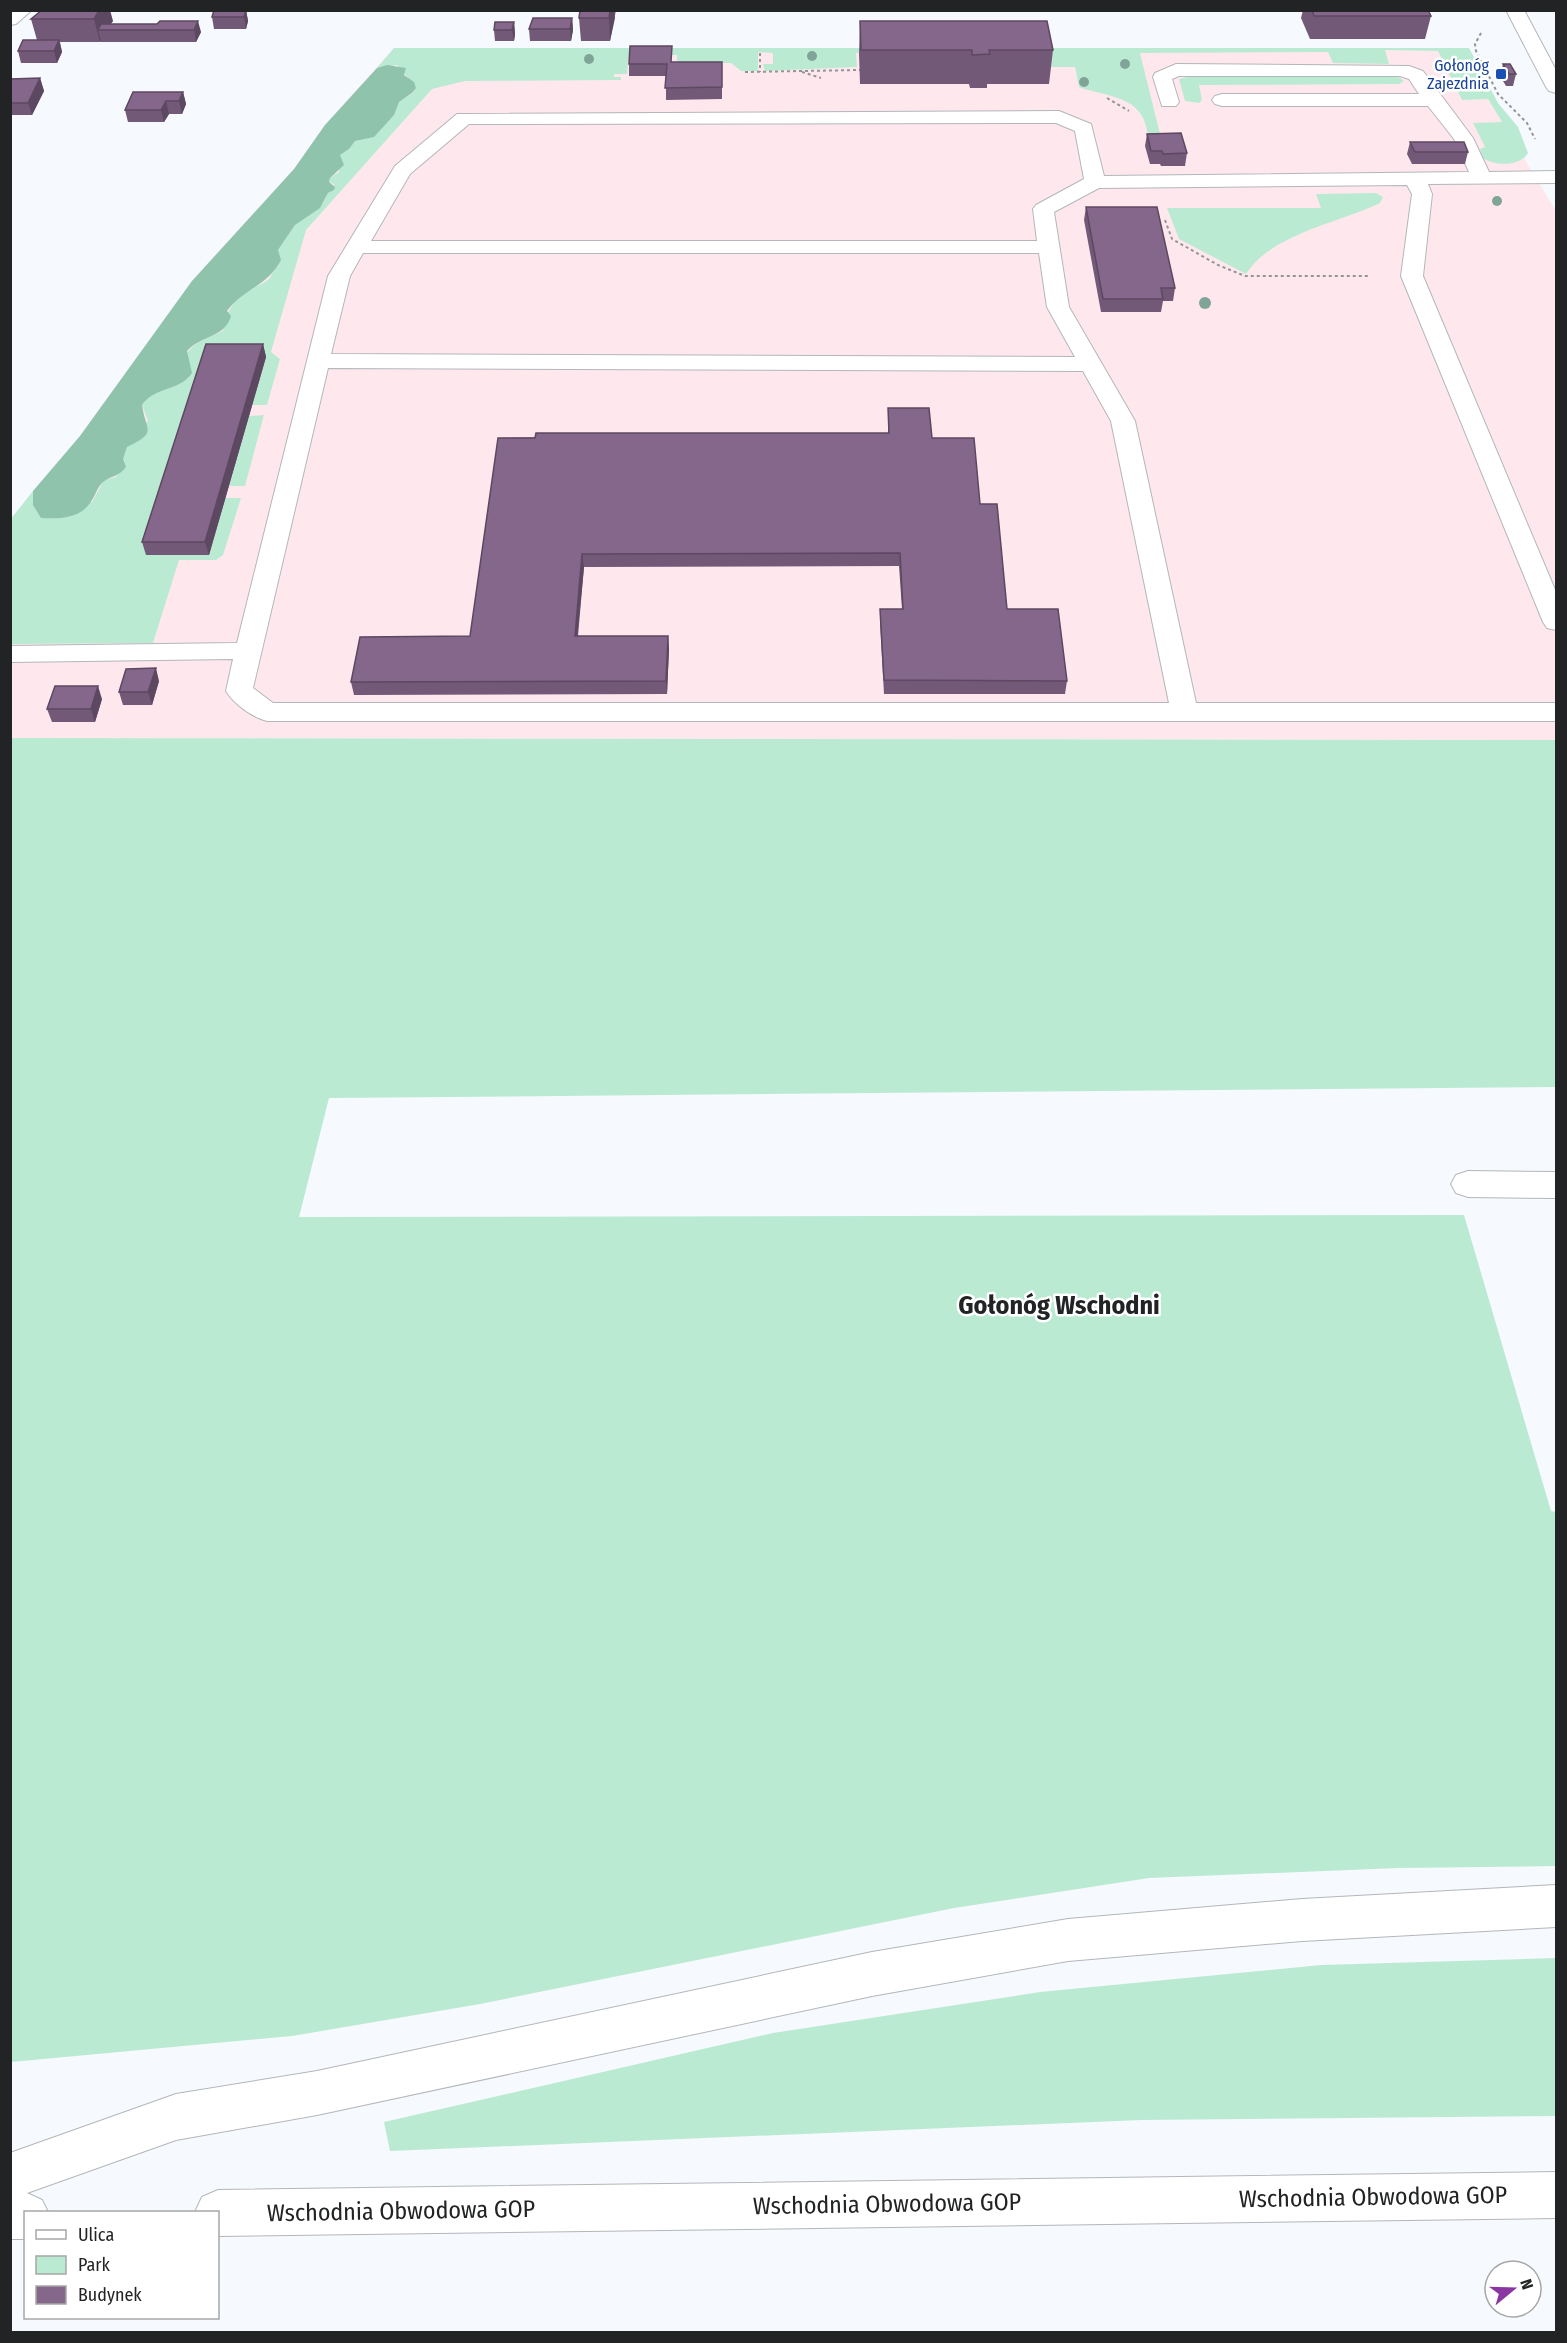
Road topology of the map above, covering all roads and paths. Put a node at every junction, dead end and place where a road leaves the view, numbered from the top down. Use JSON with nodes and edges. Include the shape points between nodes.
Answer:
{"nodes":[{"id":1,"x":23,"y":10,"type":"edge"},
{"id":2,"x":1515,"y":10,"type":"edge"},
{"id":3,"x":10,"y":20,"type":"edge"},
{"id":4,"x":1484,"y":29,"type":"dead end"},
{"id":5,"x":760,"y":53,"type":"dead end"},
{"id":6,"x":860,"y":70,"type":"edge"},
{"id":7,"x":745,"y":72,"type":"dead end"},
{"id":8,"x":760,"y":72,"type":"junction"},
{"id":9,"x":1557,"y":87,"type":"edge"},
{"id":10,"x":1222,"y":100,"type":"dead end"},
{"id":11,"x":1433,"y":100,"type":"junction"},
{"id":12,"x":1169,"y":102,"type":"dead end"},
{"id":13,"x":1537,"y":144,"type":"dead end"},
{"id":14,"x":1557,"y":177,"type":"edge"},
{"id":15,"x":1416,"y":179,"type":"junction"},
{"id":16,"x":1483,"y":179,"type":"junction"},
{"id":17,"x":1154,"y":182,"type":"junction"},
{"id":18,"x":1095,"y":183,"type":"junction"},
{"id":19,"x":356,"y":247,"type":"junction"},
{"id":20,"x":1049,"y":247,"type":"junction"},
{"id":21,"x":1412,"y":276,"type":"junction"},
{"id":22,"x":319,"y":361,"type":"junction"},
{"id":23,"x":1091,"y":364,"type":"junction"},
{"id":24,"x":1557,"y":622,"type":"edge"},
{"id":25,"x":249,"y":651,"type":"junction"},
{"id":26,"x":10,"y":654,"type":"edge"},
{"id":27,"x":1184,"y":711,"type":"junction"},
{"id":28,"x":1557,"y":712,"type":"edge"},
{"id":29,"x":1468,"y":1184,"type":"dead end"},
{"id":30,"x":1557,"y":1185,"type":"edge"},
{"id":31,"x":1557,"y":1906,"type":"edge"},
{"id":32,"x":10,"y":2176,"type":"edge"},
{"id":33,"x":1557,"y":2195,"type":"edge"},
{"id":34,"x":219,"y":2213,"type":"edge"}],
"edges":[{"from":1,"to":3,"type":"main road"},
{"from":2,"to":9,"type":"main road"},
{"from":4,"to":13,"type":"path","via":[[1475,44],[1476,51],[1498,94],[1527,123]]},
{"from":5,"to":8,"type":"path"},
{"from":6,"to":8,"type":"path"},
{"from":7,"to":8,"type":"path"},
{"from":10,"to":11,"type":"main road"},
{"from":11,"to":12,"type":"main road","via":[[1416,75],[1402,70],[1176,70],[1162,77]]},
{"from":11,"to":16,"type":"main road","via":[[1463,138]]},
{"from":14,"to":16,"type":"main road"},
{"from":15,"to":16,"type":"main road"},
{"from":15,"to":17,"type":"main road"},
{"from":15,"to":21,"type":"main road","via":[[1422,194]]},
{"from":17,"to":18,"type":"main road"},
{"from":17,"to":21,"type":"path","via":[[1172,240],[1245,276]]},
{"from":18,"to":19,"type":"main road","via":[[1084,128],[1059,117],[464,118],[402,170]]},
{"from":18,"to":20,"type":"main road","via":[[1043,209]]},
{"from":19,"to":20,"type":"main road"},
{"from":19,"to":22,"type":"main road","via":[[339,276]]},
{"from":20,"to":23,"type":"main road","via":[[1058,307]]},
{"from":21,"to":24,"type":"main road"},
{"from":22,"to":23,"type":"main road"},
{"from":22,"to":25,"type":"main road"},
{"from":23,"to":27,"type":"main road","via":[[1123,421]]},
{"from":25,"to":26,"type":"main road"},
{"from":25,"to":27,"type":"main road","via":[[239,691],[267,712]]},
{"from":27,"to":28,"type":"main road"},
{"from":29,"to":30,"type":"main road"},
{"from":31,"to":32,"type":"main road","via":[[1302,1920],[1068,1940],[872,1974],[316,2093],[176,2117]]},
{"from":33,"to":34,"type":"main road","name":"Wschodnia Obwodowa GOP"}]}
